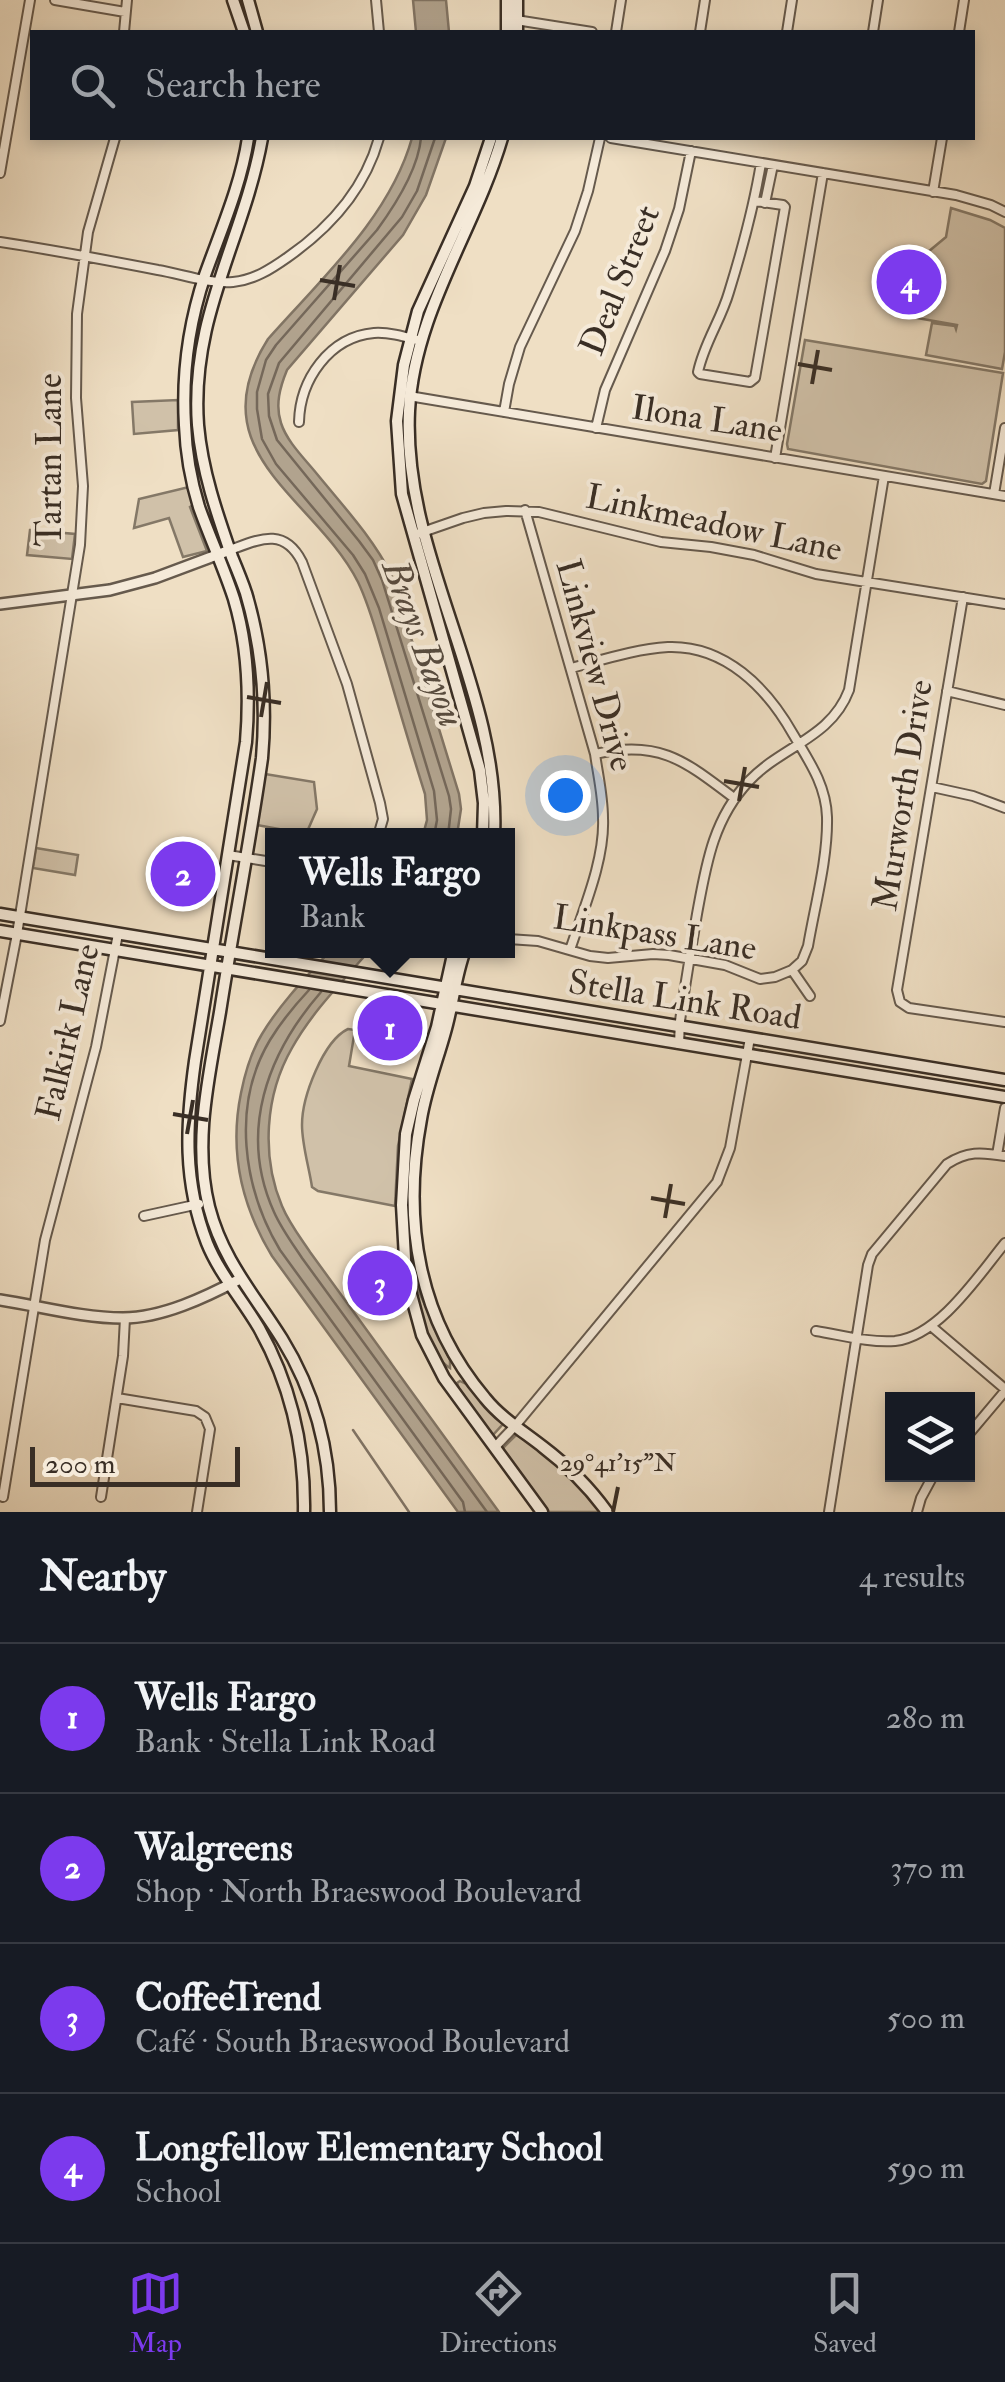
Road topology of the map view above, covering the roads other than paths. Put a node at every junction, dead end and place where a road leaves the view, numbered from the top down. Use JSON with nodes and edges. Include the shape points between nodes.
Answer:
{"nodes":[{"id":1,"x":30,"y":0,"type":"edge"},
{"id":2,"x":55,"y":0,"type":"edge"},
{"id":3,"x":127,"y":0,"type":"edge"},
{"id":4,"x":233,"y":0,"type":"edge"},
{"id":5,"x":248,"y":0,"type":"edge"},
{"id":6,"x":376,"y":0,"type":"edge"},
{"id":7,"x":507,"y":0,"type":"edge"},
{"id":8,"x":517,"y":0,"type":"edge"},
{"id":9,"x":621,"y":0,"type":"edge"},
{"id":10,"x":705,"y":0,"type":"edge"},
{"id":11,"x":792,"y":0,"type":"edge"},
{"id":12,"x":878,"y":0,"type":"edge"},
{"id":13,"x":964,"y":0,"type":"edge"},
{"id":14,"x":125,"y":12,"type":"junction"},
{"id":15,"x":514,"y":24,"type":"edge"},
{"id":16,"x":124,"y":30,"type":"edge"},
{"id":17,"x":243,"y":30,"type":"edge"},
{"id":18,"x":256,"y":30,"type":"edge"},
{"id":19,"x":379,"y":30,"type":"edge"},
{"id":20,"x":572,"y":30,"type":"edge"},
{"id":21,"x":616,"y":30,"type":"edge"},
{"id":22,"x":700,"y":30,"type":"edge"},
{"id":23,"x":787,"y":30,"type":"edge"},
{"id":24,"x":873,"y":30,"type":"edge"},
{"id":25,"x":959,"y":30,"type":"edge"},
{"id":26,"x":114,"y":140,"type":"edge"},
{"id":27,"x":248,"y":140,"type":"edge"},
{"id":28,"x":261,"y":140,"type":"edge"},
{"id":29,"x":378,"y":140,"type":"edge"},
{"id":30,"x":490,"y":140,"type":"edge"},
{"id":31,"x":501,"y":140,"type":"edge"},
{"id":32,"x":600,"y":140,"type":"edge"},
{"id":33,"x":623,"y":140,"type":"edge"},
{"id":34,"x":942,"y":140,"type":"edge"},
{"id":35,"x":691,"y":151,"type":"junction"},
{"id":36,"x":761,"y":163,"type":"junction"},
{"id":37,"x":772,"y":165,"type":"junction"},
{"id":38,"x":0,"y":173,"type":"edge"},
{"id":39,"x":823,"y":173,"type":"junction"},
{"id":40,"x":933,"y":192,"type":"junction"},
{"id":41,"x":760,"y":202,"type":"junction"},
{"id":42,"x":1005,"y":212,"type":"edge"},
{"id":43,"x":0,"y":242,"type":"edge"},
{"id":44,"x":84,"y":256,"type":"junction"},
{"id":45,"x":204,"y":279,"type":"junction"},
{"id":46,"x":218,"y":282,"type":"junction"},
{"id":47,"x":415,"y":340,"type":"junction"},
{"id":48,"x":405,"y":396,"type":"junction"},
{"id":49,"x":184,"y":401,"type":"junction"},
{"id":50,"x":197,"y":401,"type":"junction"},
{"id":51,"x":504,"y":412,"type":"junction"},
{"id":52,"x":299,"y":422,"type":"dead end"},
{"id":53,"x":596,"y":428,"type":"junction"},
{"id":54,"x":1005,"y":428,"type":"edge"},
{"id":55,"x":775,"y":458,"type":"junction"},
{"id":56,"x":884,"y":476,"type":"junction"},
{"id":57,"x":994,"y":494,"type":"junction"},
{"id":58,"x":1005,"y":496,"type":"edge"},
{"id":59,"x":525,"y":510,"type":"junction"},
{"id":60,"x":419,"y":533,"type":"junction"},
{"id":61,"x":230,"y":550,"type":"junction"},
{"id":62,"x":218,"y":554,"type":"junction"},
{"id":63,"x":866,"y":583,"type":"junction"},
{"id":64,"x":72,"y":595,"type":"junction"},
{"id":65,"x":963,"y":597,"type":"junction"},
{"id":66,"x":0,"y":604,"type":"edge"},
{"id":67,"x":1005,"y":604,"type":"edge"},
{"id":68,"x":262,"y":666,"type":"junction"},
{"id":69,"x":571,"y":668,"type":"junction"},
{"id":70,"x":248,"y":675,"type":"junction"},
{"id":71,"x":948,"y":691,"type":"junction"},
{"id":72,"x":1005,"y":705,"type":"edge"},
{"id":73,"x":799,"y":744,"type":"junction"},
{"id":74,"x":595,"y":754,"type":"junction"},
{"id":75,"x":932,"y":787,"type":"junction"},
{"id":76,"x":734,"y":798,"type":"junction"},
{"id":77,"x":1005,"y":808,"type":"edge"},
{"id":78,"x":380,"y":828,"type":"edge"},
{"id":79,"x":483,"y":828,"type":"edge"},
{"id":80,"x":494,"y":828,"type":"edge"},
{"id":81,"x":228,"y":855,"type":"junction"},
{"id":82,"x":246,"y":858,"type":"junction"},
{"id":83,"x":265,"y":861,"type":"edge"},
{"id":84,"x":0,"y":914,"type":"edge"},
{"id":85,"x":20,"y":917,"type":"junction"},
{"id":86,"x":0,"y":932,"type":"edge"},
{"id":87,"x":17,"y":934,"type":"junction"},
{"id":88,"x":118,"y":934,"type":"junction"},
{"id":89,"x":515,"y":939,"type":"edge"},
{"id":90,"x":213,"y":949,"type":"junction"},
{"id":91,"x":570,"y":950,"type":"junction"},
{"id":92,"x":115,"y":951,"type":"junction"},
{"id":93,"x":229,"y":952,"type":"junction"},
{"id":94,"x":265,"y":957,"type":"edge"},
{"id":95,"x":272,"y":958,"type":"edge"},
{"id":96,"x":453,"y":958,"type":"edge"},
{"id":97,"x":462,"y":958,"type":"edge"},
{"id":98,"x":690,"y":958,"type":"junction"},
{"id":99,"x":210,"y":966,"type":"junction"},
{"id":100,"x":227,"y":969,"type":"junction"},
{"id":101,"x":792,"y":970,"type":"junction"},
{"id":102,"x":449,"y":988,"type":"junction"},
{"id":103,"x":810,"y":996,"type":"dead end"},
{"id":104,"x":446,"y":1005,"type":"junction"},
{"id":105,"x":608,"y":1014,"type":"junction"},
{"id":106,"x":0,"y":1021,"type":"edge"},
{"id":107,"x":1005,"y":1022,"type":"edge"},
{"id":108,"x":679,"y":1026,"type":"junction"},
{"id":109,"x":606,"y":1032,"type":"junction"},
{"id":110,"x":750,"y":1038,"type":"junction"},
{"id":111,"x":679,"y":1044,"type":"junction"},
{"id":112,"x":746,"y":1055,"type":"junction"},
{"id":113,"x":874,"y":1058,"type":"junction"},
{"id":114,"x":826,"y":1068,"type":"junction"},
{"id":115,"x":1005,"y":1080,"type":"edge"},
{"id":116,"x":192,"y":1084,"type":"junction"},
{"id":117,"x":208,"y":1086,"type":"junction"},
{"id":118,"x":1005,"y":1098,"type":"edge"},
{"id":119,"x":1005,"y":1108,"type":"edge"},
{"id":120,"x":1001,"y":1155,"type":"edge"},
{"id":121,"x":410,"y":1164,"type":"junction"},
{"id":122,"x":208,"y":1201,"type":"junction"},
{"id":123,"x":195,"y":1205,"type":"junction"},
{"id":124,"x":144,"y":1216,"type":"dead end"},
{"id":125,"x":1005,"y":1243,"type":"edge"},
{"id":126,"x":422,"y":1273,"type":"junction"},
{"id":127,"x":406,"y":1276,"type":"junction"},
{"id":128,"x":235,"y":1282,"type":"junction"},
{"id":129,"x":0,"y":1300,"type":"edge"},
{"id":130,"x":34,"y":1305,"type":"junction"},
{"id":131,"x":125,"y":1318,"type":"junction"},
{"id":132,"x":931,"y":1326,"type":"junction"},
{"id":133,"x":816,"y":1331,"type":"dead end"},
{"id":134,"x":856,"y":1338,"type":"junction"},
{"id":135,"x":460,"y":1368,"type":"junction"},
{"id":136,"x":444,"y":1378,"type":"junction"},
{"id":137,"x":1005,"y":1390,"type":"edge"},
{"id":138,"x":117,"y":1398,"type":"junction"},
{"id":139,"x":310,"y":1398,"type":"junction"},
{"id":140,"x":291,"y":1402,"type":"junction"},
{"id":141,"x":516,"y":1426,"type":"junction"},
{"id":142,"x":975,"y":1426,"type":"edge"},
{"id":143,"x":495,"y":1447,"type":"junction"},
{"id":144,"x":930,"y":1482,"type":"edge"},
{"id":145,"x":3,"y":1497,"type":"dead end"},
{"id":146,"x":101,"y":1498,"type":"dead end"},
{"id":147,"x":197,"y":1512,"type":"edge"},
{"id":148,"x":304,"y":1512,"type":"edge"},
{"id":149,"x":330,"y":1512,"type":"edge"},
{"id":150,"x":542,"y":1512,"type":"edge"},
{"id":151,"x":607,"y":1512,"type":"edge"},
{"id":152,"x":828,"y":1512,"type":"edge"},
{"id":153,"x":918,"y":1512,"type":"edge"}],
"edges":[{"from":1,"to":38,"type":"street"},
{"from":2,"to":14,"type":"street"},
{"from":3,"to":14,"type":"street"},
{"from":4,"to":17,"type":"main road"},
{"from":5,"to":18,"type":"main road"},
{"from":6,"to":19,"type":"street"},
{"from":7,"to":15,"type":"main road"},
{"from":8,"to":15,"type":"main road"},
{"from":9,"to":21,"type":"street"},
{"from":10,"to":22,"type":"street"},
{"from":11,"to":23,"type":"street"},
{"from":12,"to":24,"type":"street"},
{"from":13,"to":25,"type":"street"},
{"from":14,"to":16,"type":"street"},
{"from":15,"to":20,"type":"street"},
{"from":26,"to":44,"type":"street","name":"Tartan Lane"},
{"from":27,"to":45,"type":"main road"},
{"from":28,"to":46,"type":"main road"},
{"from":29,"to":46,"type":"street","via":[[361,180],[323,229],[260,274]]},
{"from":30,"to":47,"type":"main road","via":[[422,299]]},
{"from":31,"to":47,"type":"main road","via":[[484,193]]},
{"from":32,"to":51,"type":"street","via":[[574,231],[520,348]]},
{"from":33,"to":35,"type":"street"},
{"from":34,"to":40,"type":"street"},
{"from":35,"to":36,"type":"street"},
{"from":35,"to":53,"type":"street","name":"Deal Street","via":[[665,251],[605,390]]},
{"from":36,"to":37,"type":"street"},
{"from":36,"to":41,"type":"street"},
{"from":37,"to":39,"type":"street"},
{"from":37,"to":41,"type":"street"},
{"from":39,"to":40,"type":"street"},
{"from":39,"to":55,"type":"street"},
{"from":40,"to":42,"type":"street"},
{"from":41,"to":41,"type":"street","via":[[785,208],[755,378],[700,374],[702,351]]},
{"from":43,"to":44,"type":"street"},
{"from":44,"to":45,"type":"street"},
{"from":44,"to":64,"type":"street","name":"Tartan Lane","via":[[76,353],[83,517]]},
{"from":45,"to":46,"type":"street"},
{"from":45,"to":49,"type":"main road","via":[[186,355]]},
{"from":46,"to":50,"type":"main road","via":[[206,321]]},
{"from":47,"to":48,"type":"main road"},
{"from":47,"to":52,"type":"street","via":[[366,334],[335,348],[308,380]]},
{"from":48,"to":51,"type":"street","name":"Ilona Lane"},
{"from":48,"to":60,"type":"main road"},
{"from":49,"to":50,"type":"main road"},
{"from":49,"to":62,"type":"main road","via":[[192,478]]},
{"from":50,"to":61,"type":"main road","via":[[203,462]]},
{"from":51,"to":53,"type":"street","name":"Ilona Lane"},
{"from":53,"to":55,"type":"street","name":"Ilona Lane"},
{"from":54,"to":57,"type":"street"},
{"from":55,"to":56,"type":"street","name":"Ilona Lane"},
{"from":56,"to":57,"type":"street","name":"Ilona Lane"},
{"from":56,"to":63,"type":"street"},
{"from":57,"to":58,"type":"street","name":"Ilona Lane"},
{"from":59,"to":60,"type":"street","name":"Linkmeadow Lane","via":[[484,513]]},
{"from":59,"to":63,"type":"street","name":"Linkmeadow Lane"},
{"from":59,"to":69,"type":"street","name":"Linkview Drive"},
{"from":60,"to":79,"type":"main road","via":[[476,754]]},
{"from":60,"to":80,"type":"main road","via":[[484,732]]},
{"from":61,"to":62,"type":"street"},
{"from":61,"to":68,"type":"main road"},
{"from":61,"to":78,"type":"street","via":[[278,540],[302,562],[347,684],[380,803]]},
{"from":62,"to":64,"type":"street","via":[[155,578]]},
{"from":62,"to":70,"type":"main road"},
{"from":63,"to":65,"type":"street","name":"Linkmeadow Lane"},
{"from":63,"to":73,"type":"street","via":[[844,702],[826,726]]},
{"from":64,"to":66,"type":"street"},
{"from":64,"to":85,"type":"street","name":"Tartan Lane"},
{"from":65,"to":67,"type":"street","name":"Linkmeadow Lane"},
{"from":65,"to":71,"type":"street","name":"Murworth Drive"},
{"from":68,"to":70,"type":"main road"},
{"from":68,"to":82,"type":"main road","via":[[263,745]]},
{"from":69,"to":73,"type":"street","via":[[654,648],[706,654],[750,677]]},
{"from":69,"to":74,"type":"street","name":"Linkview Drive"},
{"from":70,"to":81,"type":"main road","via":[[246,742]]},
{"from":71,"to":72,"type":"street"},
{"from":71,"to":75,"type":"street","name":"Murworth Drive"},
{"from":73,"to":76,"type":"street","via":[[759,770]]},
{"from":73,"to":101,"type":"street","via":[[822,789],[827,828],[806,953]]},
{"from":74,"to":76,"type":"street","via":[[658,751]]},
{"from":74,"to":91,"type":"street","name":"Linkview Drive","via":[[602,844]]},
{"from":75,"to":77,"type":"street"},
{"from":75,"to":107,"type":"street","name":"Murworth Drive","via":[[900,1002]]},
{"from":76,"to":98,"type":"street","via":[[711,844]]},
{"from":81,"to":82,"type":"street"},
{"from":81,"to":90,"type":"main road"},
{"from":82,"to":83,"type":"street"},
{"from":82,"to":93,"type":"main road"},
{"from":84,"to":85,"type":"main road","name":"Stella Link Road"},
{"from":85,"to":87,"type":"street","name":"Tartan Lane"},
{"from":85,"to":88,"type":"main road","name":"Stella Link Road"},
{"from":86,"to":87,"type":"main road","name":"Stella Link Road"},
{"from":87,"to":92,"type":"main road","name":"Stella Link Road"},
{"from":87,"to":106,"type":"street","name":"Tartan Lane"},
{"from":88,"to":90,"type":"main road","name":"Stella Link Road"},
{"from":88,"to":92,"type":"street","name":"Falkirk Lane"},
{"from":89,"to":91,"type":"street","name":"Linkpass Lane"},
{"from":90,"to":93,"type":"main road","name":"Stella Link Road"},
{"from":90,"to":99,"type":"main road"},
{"from":91,"to":98,"type":"street","name":"Linkpass Lane","via":[[608,958]]},
{"from":92,"to":99,"type":"main road","name":"Stella Link Road"},
{"from":92,"to":130,"type":"street","name":"Falkirk Lane"},
{"from":93,"to":94,"type":"main road","name":"Stella Link Road"},
{"from":93,"to":100,"type":"main road"},
{"from":95,"to":102,"type":"main road","name":"Stella Link Road"},
{"from":96,"to":102,"type":"main road"},
{"from":97,"to":102,"type":"main road"},
{"from":98,"to":101,"type":"street","name":"Linkpass Lane","via":[[760,978]]},
{"from":98,"to":108,"type":"street"},
{"from":99,"to":100,"type":"main road","name":"Stella Link Road"},
{"from":99,"to":116,"type":"main road"},
{"from":100,"to":104,"type":"main road","name":"Stella Link Road"},
{"from":100,"to":117,"type":"main road"},
{"from":101,"to":103,"type":"street"},
{"from":102,"to":104,"type":"main road"},
{"from":102,"to":105,"type":"main road","name":"Stella Link Road"},
{"from":104,"to":109,"type":"main road","name":"Stella Link Road"},
{"from":104,"to":121,"type":"main road"},
{"from":105,"to":108,"type":"main road","name":"Stella Link Road"},
{"from":105,"to":109,"type":"main road"},
{"from":108,"to":110,"type":"main road","name":"Stella Link Road"},
{"from":108,"to":111,"type":"street"},
{"from":109,"to":111,"type":"main road","name":"Stella Link Road"},
{"from":110,"to":112,"type":"street"},
{"from":110,"to":113,"type":"main road","name":"Stella Link Road"},
{"from":111,"to":112,"type":"main road","name":"Stella Link Road"},
{"from":112,"to":114,"type":"main road","name":"Stella Link Road"},
{"from":112,"to":141,"type":"street","via":[[730,1148],[717,1182]]},
{"from":113,"to":114,"type":"main road","via":[[832,1059]]},
{"from":113,"to":115,"type":"main road","name":"Stella Link Road"},
{"from":114,"to":118,"type":"main road","name":"Stella Link Road"},
{"from":116,"to":117,"type":"main road"},
{"from":116,"to":123,"type":"main road","via":[[187,1148]]},
{"from":117,"to":122,"type":"main road","via":[[202,1158]]},
{"from":119,"to":120,"type":"street"},
{"from":120,"to":134,"type":"street","via":[[971,1153],[947,1164],[879,1244],[868,1265]]},
{"from":121,"to":126,"type":"main road"},
{"from":121,"to":127,"type":"main road","via":[[402,1229]]},
{"from":122,"to":123,"type":"street"},
{"from":122,"to":128,"type":"main road"},
{"from":123,"to":124,"type":"street"},
{"from":123,"to":128,"type":"main road","via":[[208,1245]]},
{"from":125,"to":132,"type":"street"},
{"from":126,"to":127,"type":"main road"},
{"from":126,"to":135,"type":"main road"},
{"from":127,"to":136,"type":"main road","via":[[422,1335]]},
{"from":128,"to":131,"type":"street","via":[[161,1312]]},
{"from":128,"to":139,"type":"main road","via":[[283,1341]]},
{"from":128,"to":140,"type":"main road"},
{"from":129,"to":130,"type":"street"},
{"from":130,"to":131,"type":"street"},
{"from":130,"to":145,"type":"street","name":"Falkirk Lane"},
{"from":131,"to":138,"type":"street"},
{"from":132,"to":134,"type":"street","via":[[898,1340]]},
{"from":132,"to":137,"type":"street"},
{"from":133,"to":134,"type":"street"},
{"from":134,"to":152,"type":"street"},
{"from":135,"to":136,"type":"main road"},
{"from":135,"to":141,"type":"main road"},
{"from":136,"to":143,"type":"main road"},
{"from":137,"to":142,"type":"street"},
{"from":138,"to":146,"type":"street"},
{"from":138,"to":147,"type":"street","via":[[205,1417],[210,1429]]},
{"from":139,"to":140,"type":"main road"},
{"from":139,"to":149,"type":"main road","via":[[323,1439]]},
{"from":140,"to":148,"type":"main road"},
{"from":141,"to":143,"type":"street"},
{"from":141,"to":151,"type":"main road","via":[[573,1472]]},
{"from":143,"to":150,"type":"main road"},
{"from":144,"to":153,"type":"street"}]}
